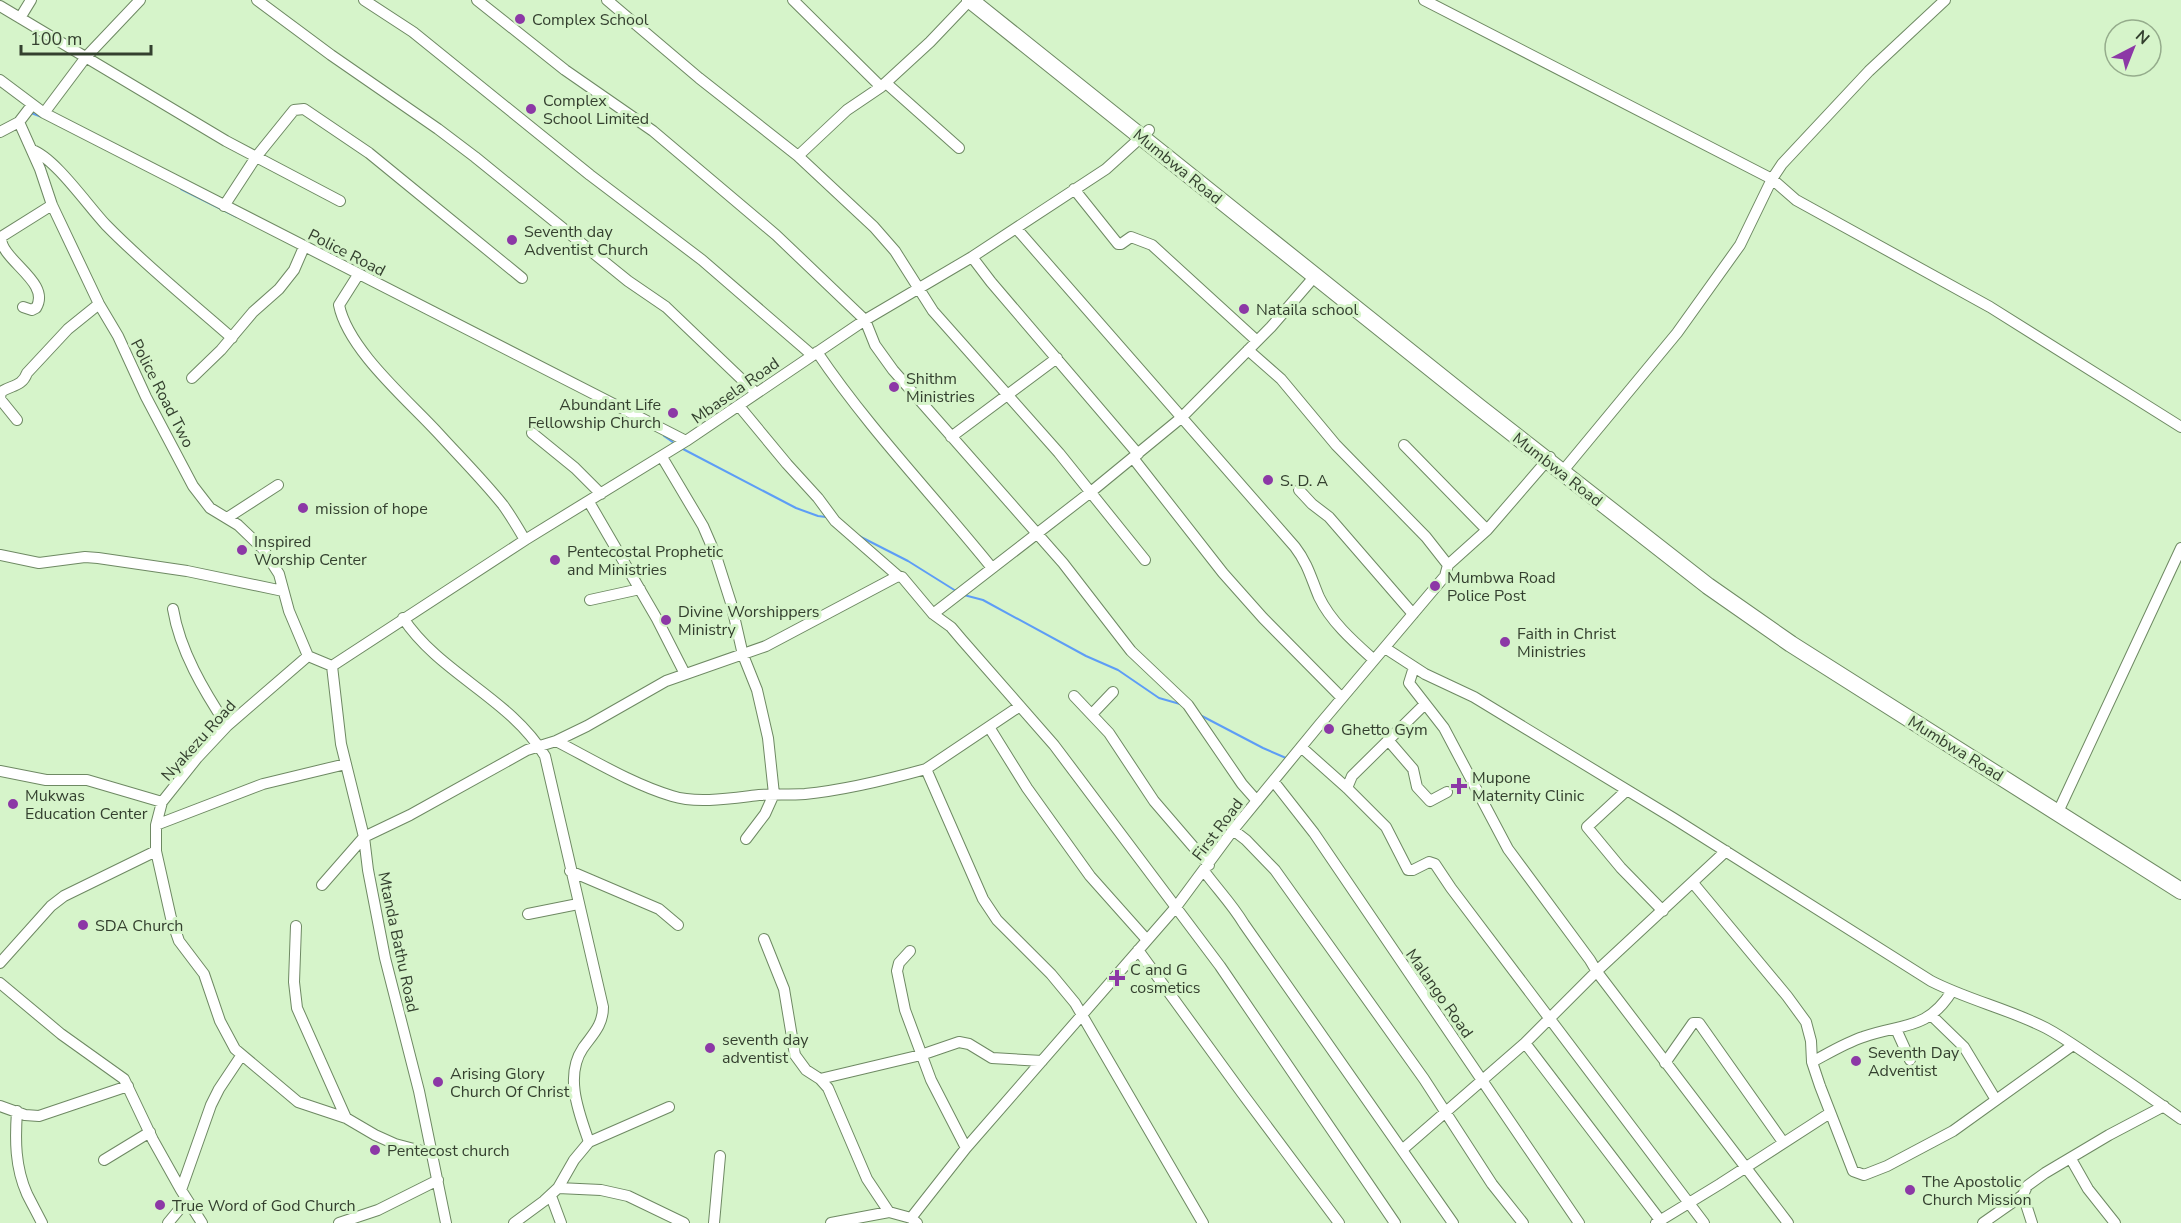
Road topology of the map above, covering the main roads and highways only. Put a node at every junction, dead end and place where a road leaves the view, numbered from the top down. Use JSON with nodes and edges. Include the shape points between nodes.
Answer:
{"nodes":[{"id":1,"x":970,"y":0,"type":"edge"},
{"id":2,"x":984,"y":0,"type":"edge"},
{"id":3,"x":1146,"y":134,"type":"junction"},
{"id":4,"x":1550,"y":457,"type":"junction"},
{"id":5,"x":2061,"y":808,"type":"junction"},
{"id":6,"x":2181,"y":880,"type":"edge"},
{"id":7,"x":2181,"y":891,"type":"edge"}],
"edges":[{"from":1,"to":3,"type":"main road","name":"Mumbwa Road"},
{"from":2,"to":3,"type":"main road","name":"Mumbwa Road"},
{"from":3,"to":4,"type":"main road","name":"Mumbwa Road"},
{"from":3,"to":4,"type":"main road","name":"Mumbwa Road","via":[[1315,276]]},
{"from":4,"to":5,"type":"main road","name":"Mumbwa Road","via":[[1784,629]]},
{"from":5,"to":6,"type":"main road","name":"Mumbwa Road"},
{"from":5,"to":7,"type":"main road","name":"Mumbwa Road"}]}
